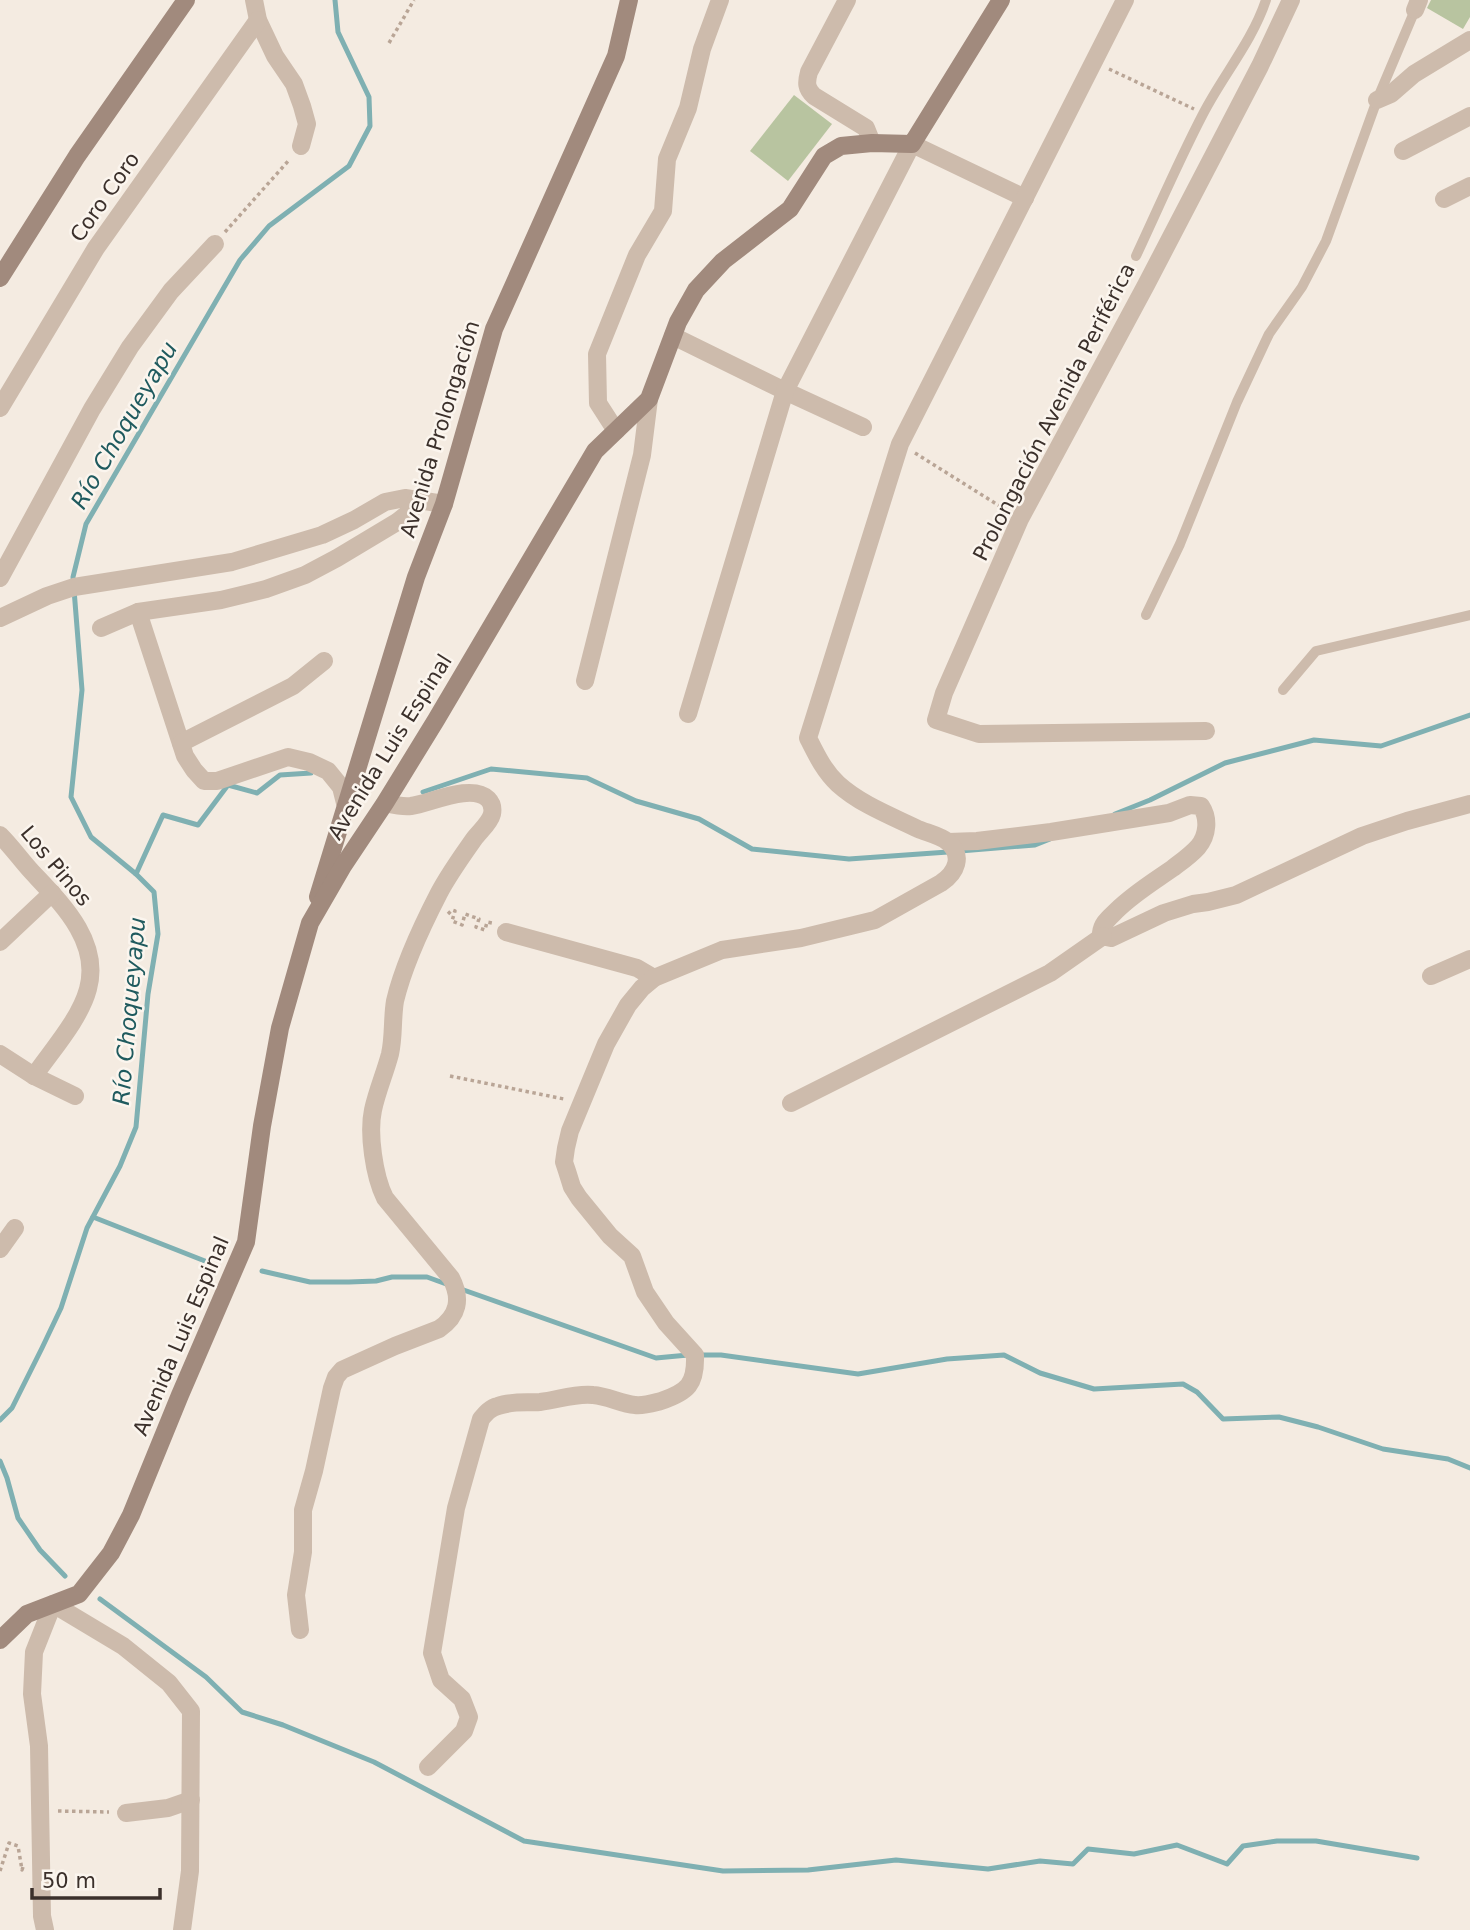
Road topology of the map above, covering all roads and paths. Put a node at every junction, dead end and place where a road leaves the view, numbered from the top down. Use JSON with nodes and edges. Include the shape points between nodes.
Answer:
{"nodes":[{"id":1,"x":187,"y":0,"type":"edge"},
{"id":2,"x":254,"y":0,"type":"edge"},
{"id":3,"x":414,"y":0,"type":"edge"},
{"id":4,"x":629,"y":0,"type":"edge"},
{"id":5,"x":720,"y":0,"type":"edge"},
{"id":6,"x":847,"y":0,"type":"edge"},
{"id":7,"x":1002,"y":0,"type":"edge"},
{"id":8,"x":1125,"y":0,"type":"edge"},
{"id":9,"x":1266,"y":0,"type":"edge"},
{"id":10,"x":1291,"y":0,"type":"edge"},
{"id":11,"x":1417,"y":5,"type":"edge"},
{"id":12,"x":258,"y":20,"type":"junction"},
{"id":13,"x":1470,"y":40,"type":"edge"},
{"id":14,"x":388,"y":43,"type":"dead end"},
{"id":15,"x":1094,"y":62,"type":"junction"},
{"id":16,"x":1377,"y":100,"type":"junction"},
{"id":17,"x":1203,"y":114,"type":"junction"},
{"id":18,"x":1470,"y":116,"type":"edge"},
{"id":19,"x":872,"y":143,"type":"junction"},
{"id":20,"x":912,"y":144,"type":"junction"},
{"id":21,"x":301,"y":146,"type":"joint"},
{"id":22,"x":1403,"y":151,"type":"dead end"},
{"id":23,"x":1470,"y":186,"type":"edge"},
{"id":24,"x":1025,"y":198,"type":"junction"},
{"id":25,"x":1444,"y":199,"type":"dead end"},
{"id":26,"x":215,"y":244,"type":"joint"},
{"id":27,"x":1136,"y":256,"type":"dead end"},
{"id":28,"x":0,"y":278,"type":"edge"},
{"id":29,"x":673,"y":336,"type":"junction"},
{"id":30,"x":785,"y":391,"type":"junction"},
{"id":31,"x":649,"y":399,"type":"junction"},
{"id":32,"x":0,"y":408,"type":"edge"},
{"id":33,"x":863,"y":427,"type":"dead end"},
{"id":34,"x":616,"y":431,"type":"junction"},
{"id":35,"x":900,"y":444,"type":"junction"},
{"id":36,"x":416,"y":500,"type":"junction"},
{"id":37,"x":444,"y":504,"type":"junction"},
{"id":38,"x":1020,"y":519,"type":"junction"},
{"id":39,"x":0,"y":578,"type":"edge"},
{"id":40,"x":138,"y":612,"type":"junction"},
{"id":41,"x":1146,"y":615,"type":"dead end"},
{"id":42,"x":1470,"y":615,"type":"edge"},
{"id":43,"x":0,"y":618,"type":"edge"},
{"id":44,"x":101,"y":628,"type":"dead end"},
{"id":45,"x":324,"y":661,"type":"dead end"},
{"id":46,"x":585,"y":681,"type":"dead end"},
{"id":47,"x":1283,"y":690,"type":"dead end"},
{"id":48,"x":688,"y":713,"type":"dead end"},
{"id":49,"x":1206,"y":731,"type":"dead end"},
{"id":50,"x":181,"y":743,"type":"junction"},
{"id":51,"x":345,"y":803,"type":"junction"},
{"id":52,"x":385,"y":803,"type":"junction"},
{"id":53,"x":1470,"y":804,"type":"edge"},
{"id":54,"x":0,"y":835,"type":"edge"},
{"id":55,"x":948,"y":842,"type":"junction"},
{"id":56,"x":52,"y":893,"type":"junction"},
{"id":57,"x":444,"y":919,"type":"dead end"},
{"id":58,"x":310,"y":923,"type":"junction"},
{"id":59,"x":506,"y":932,"type":"joint"},
{"id":60,"x":1103,"y":936,"type":"junction"},
{"id":61,"x":0,"y":942,"type":"edge"},
{"id":62,"x":1470,"y":959,"type":"edge"},
{"id":63,"x":1431,"y":976,"type":"dead end"},
{"id":64,"x":654,"y":978,"type":"junction"},
{"id":65,"x":0,"y":1054,"type":"edge"},
{"id":66,"x":34,"y":1076,"type":"junction"},
{"id":67,"x":450,"y":1076,"type":"dead end"},
{"id":68,"x":75,"y":1096,"type":"dead end"},
{"id":69,"x":582,"y":1102,"type":"junction"},
{"id":70,"x":791,"y":1103,"type":"dead end"},
{"id":71,"x":15,"y":1228,"type":"dead end"},
{"id":72,"x":0,"y":1249,"type":"edge"},
{"id":73,"x":53,"y":1604,"type":"junction"},
{"id":74,"x":300,"y":1630,"type":"dead end"},
{"id":75,"x":0,"y":1640,"type":"edge"},
{"id":76,"x":428,"y":1767,"type":"dead end"},
{"id":77,"x":191,"y":1800,"type":"junction"},
{"id":78,"x":40,"y":1810,"type":"junction"},
{"id":79,"x":125,"y":1813,"type":"joint"},
{"id":80,"x":26,"y":1860,"type":"dead end"},
{"id":81,"x":0,"y":1871,"type":"edge"},
{"id":82,"x":45,"y":1930,"type":"edge"},
{"id":83,"x":182,"y":1930,"type":"edge"}],
"edges":[{"from":1,"to":28,"type":"street","via":[[77,156]]},
{"from":2,"to":12,"type":"street"},
{"from":3,"to":14,"type":"path"},
{"from":4,"to":37,"type":"street","name":"Avenida Prolongación","via":[[616,56],[494,329]]},
{"from":5,"to":34,"type":"street","via":[[688,108],[667,159],[663,211],[637,255],[597,354],[598,403]]},
{"from":6,"to":19,"type":"street","via":[[806,83],[814,96],[866,128]]},
{"from":7,"to":20,"type":"street"},
{"from":8,"to":15,"type":"street"},
{"from":9,"to":17,"type":"lane","via":[[1248,42]]},
{"from":10,"to":38,"type":"street","name":"Prolongación Avenida Periférica"},
{"from":11,"to":16,"type":"lane"},
{"from":12,"to":21,"type":"street","via":[[302,106],[307,124]]},
{"from":12,"to":32,"type":"street","name":"Coro Coro","via":[[96,248]]},
{"from":13,"to":16,"type":"street"},
{"from":15,"to":17,"type":"path"},
{"from":15,"to":24,"type":"street"},
{"from":16,"to":41,"type":"lane","via":[[1326,241],[1303,287],[1269,334]]},
{"from":17,"to":27,"type":"lane"},
{"from":18,"to":22,"type":"street"},
{"from":19,"to":20,"type":"street","name":"Avenida Luis Espinal"},
{"from":19,"to":29,"type":"street","name":"Avenida Luis Espinal","via":[[841,146],[824,156],[790,209],[723,261],[696,290]]},
{"from":20,"to":24,"type":"street"},
{"from":20,"to":30,"type":"street"},
{"from":21,"to":26,"type":"path"},
{"from":23,"to":25,"type":"street"},
{"from":24,"to":35,"type":"street"},
{"from":26,"to":39,"type":"street","via":[[171,291],[130,347]]},
{"from":29,"to":30,"type":"street"},
{"from":29,"to":31,"type":"street","name":"Avenida Luis Espinal"},
{"from":30,"to":33,"type":"street"},
{"from":30,"to":48,"type":"street"},
{"from":31,"to":34,"type":"street","name":"Avenida Luis Espinal"},
{"from":31,"to":46,"type":"street","via":[[642,455]]},
{"from":34,"to":52,"type":"street","name":"Avenida Luis Espinal","via":[[595,451]]},
{"from":35,"to":38,"type":"path"},
{"from":35,"to":55,"type":"street","via":[[808,738],[837,783]]},
{"from":36,"to":37,"type":"street"},
{"from":36,"to":40,"type":"street","via":[[397,522],[304,575],[221,600]]},
{"from":36,"to":43,"type":"street","via":[[385,502],[322,535],[232,562],[74,587]]},
{"from":37,"to":51,"type":"street","name":"Avenida Prolongación","via":[[416,577]]},
{"from":38,"to":49,"type":"street","name":"Prolongación Avenida Periférica","via":[[936,720],[979,734]]},
{"from":40,"to":44,"type":"street"},
{"from":40,"to":50,"type":"street"},
{"from":42,"to":47,"type":"lane","via":[[1316,651]]},
{"from":45,"to":50,"type":"street","via":[[293,686]]},
{"from":50,"to":51,"type":"street","via":[[204,781],[288,757],[328,771],[341,787]]},
{"from":51,"to":58,"type":"street","name":"Avenida Prolongación"},
{"from":52,"to":58,"type":"street","name":"Avenida Luis Espinal"},
{"from":52,"to":74,"type":"street","via":[[413,806],[468,793],[481,794],[492,805],[491,817],[440,892],[402,978],[392,1017],[391,1050],[371,1123],[380,1187],[451,1278],[457,1301],[448,1323],[439,1329],[363,1360],[336,1377],[303,1510],[296,1595]]},
{"from":53,"to":60,"type":"street","via":[[1362,836],[1236,895],[1164,913],[1111,938]]},
{"from":54,"to":56,"type":"street","name":"Los Pinos"},
{"from":55,"to":60,"type":"street","via":[[1051,832],[1201,806],[1207,826],[1198,847],[1128,900],[1105,922]]},
{"from":55,"to":64,"type":"street","via":[[957,857],[951,876],[875,920],[802,938],[722,950]]},
{"from":56,"to":61,"type":"street"},
{"from":56,"to":66,"type":"street","name":"Los Pinos","via":[[86,943],[89,989]]},
{"from":57,"to":59,"type":"path","via":[[452,910],[452,921],[462,925],[464,914],[479,919],[477,927],[485,930],[487,922],[496,925],[495,932]]},
{"from":58,"to":73,"type":"street","name":"Avenida Luis Espinal","via":[[278,1040],[246,1242],[111,1553],[79,1594]]},
{"from":59,"to":64,"type":"street","via":[[637,968]]},
{"from":60,"to":70,"type":"street","via":[[1050,973]]},
{"from":62,"to":63,"type":"street"},
{"from":64,"to":69,"type":"street","via":[[628,1005]]},
{"from":65,"to":66,"type":"street"},
{"from":66,"to":68,"type":"street"},
{"from":67,"to":69,"type":"path"},
{"from":69,"to":76,"type":"street","via":[[564,1162],[572,1187],[632,1256],[645,1292],[695,1355],[695,1368],[687,1389],[645,1405],[582,1394],[500,1404],[481,1419],[456,1508],[432,1653],[441,1680],[462,1699],[469,1717],[464,1731]]},
{"from":71,"to":72,"type":"street"},
{"from":73,"to":75,"type":"street","name":"Avenida Luis Espinal","via":[[27,1614]]},
{"from":73,"to":77,"type":"street","via":[[123,1646],[186,1702],[191,1711]]},
{"from":73,"to":78,"type":"street","via":[[34,1653],[32,1694]]},
{"from":77,"to":79,"type":"street"},
{"from":77,"to":83,"type":"street","via":[[190,1871]]},
{"from":78,"to":79,"type":"path"},
{"from":78,"to":82,"type":"street"},
{"from":80,"to":81,"type":"path","via":[[22,1870],[18,1846],[9,1843]]}]}
